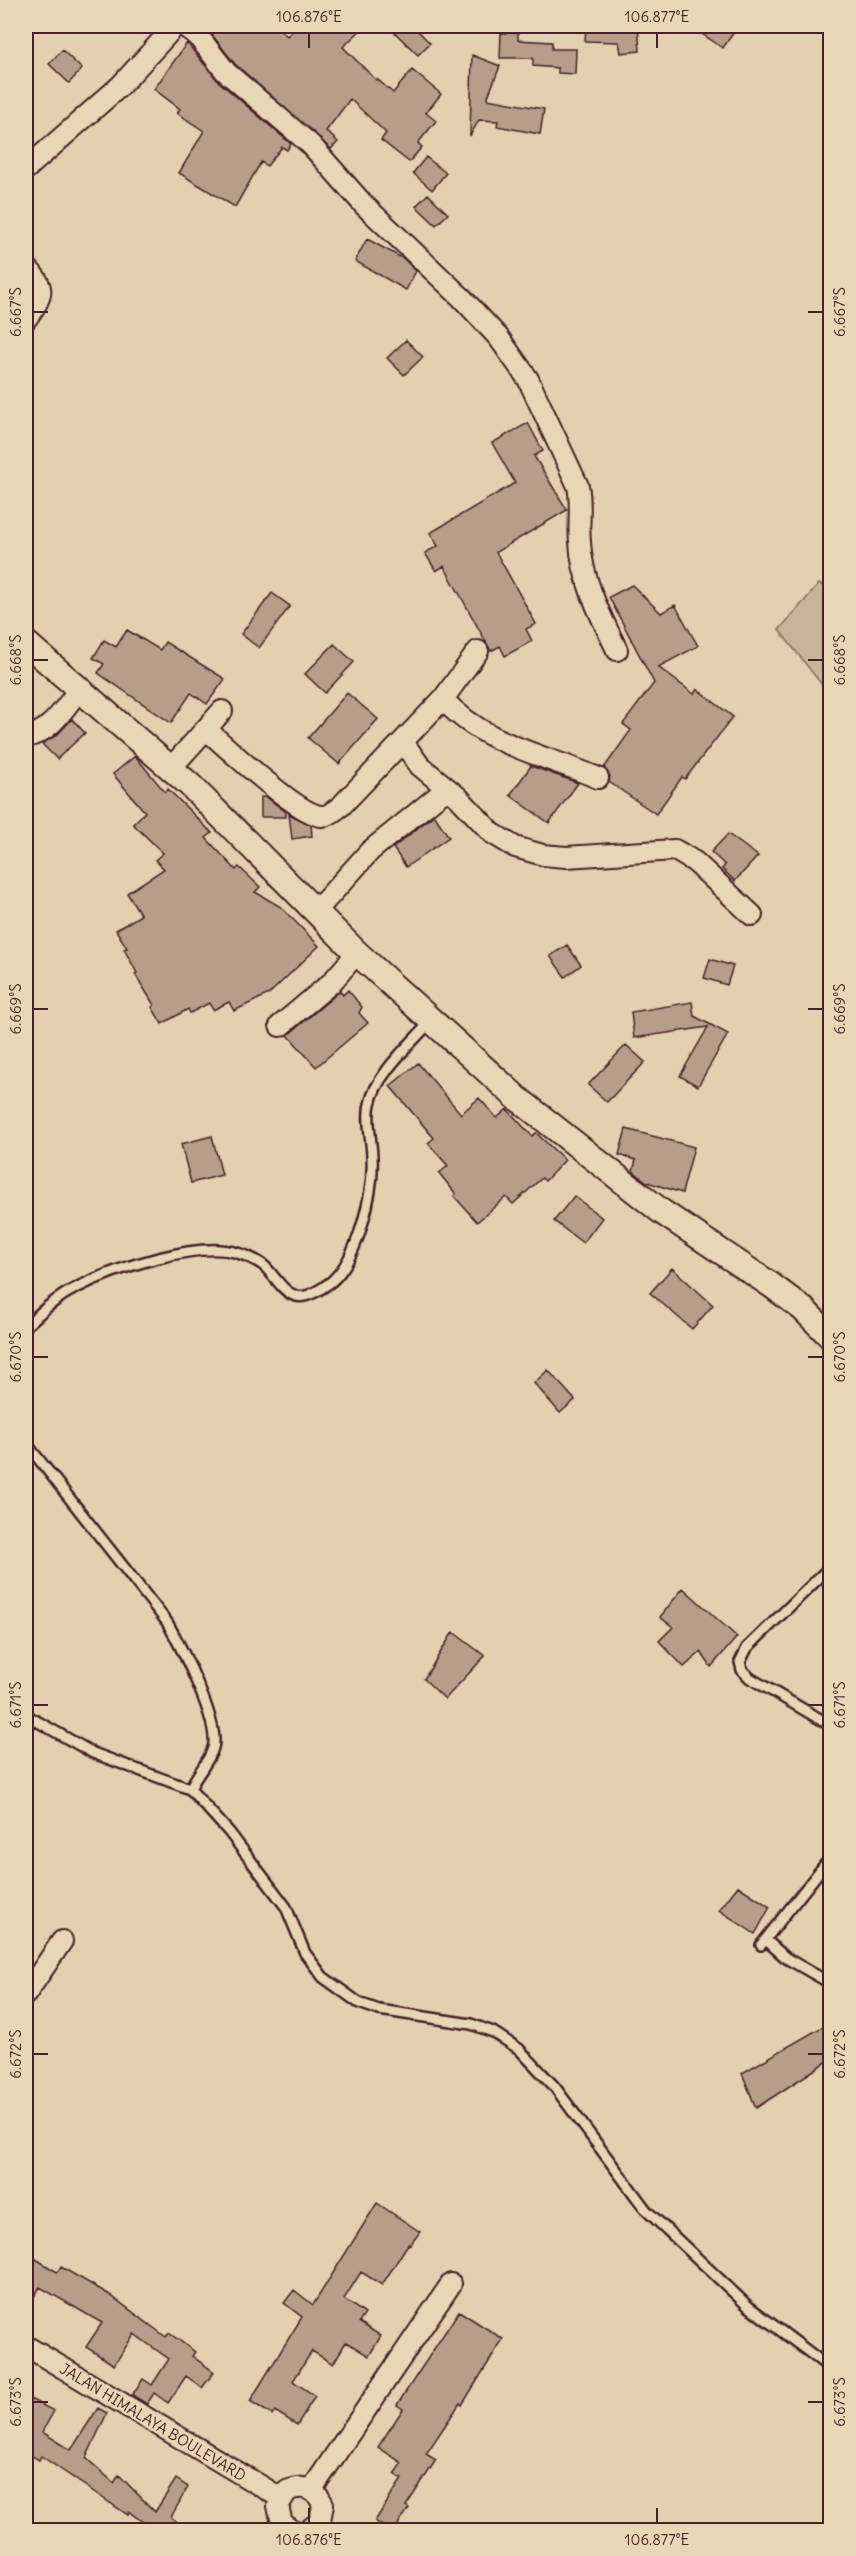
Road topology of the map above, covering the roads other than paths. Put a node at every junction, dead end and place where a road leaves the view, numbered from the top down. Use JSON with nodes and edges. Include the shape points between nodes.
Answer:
{"nodes":[{"id":1,"x":175,"y":26,"type":"edge"},
{"id":2,"x":184,"y":26,"type":"edge"},
{"id":3,"x":26,"y":169,"type":"edge"},
{"id":4,"x":26,"y":267,"type":"edge"},
{"id":5,"x":26,"y":319,"type":"edge"},
{"id":6,"x":26,"y":643,"type":"edge"},
{"id":7,"x":617,"y":650,"type":"dead end"},
{"id":8,"x":478,"y":651,"type":"dead end"},
{"id":9,"x":78,"y":690,"type":"junction"},
{"id":10,"x":443,"y":699,"type":"junction"},
{"id":11,"x":222,"y":711,"type":"dead end"},
{"id":12,"x":206,"y":729,"type":"junction"},
{"id":13,"x":26,"y":738,"type":"edge"},
{"id":14,"x":403,"y":742,"type":"junction"},
{"id":15,"x":170,"y":769,"type":"junction"},
{"id":16,"x":598,"y":778,"type":"dead end"},
{"id":17,"x":450,"y":790,"type":"junction"},
{"id":18,"x":315,"y":912,"type":"junction"},
{"id":19,"x":752,"y":915,"type":"dead end"},
{"id":20,"x":357,"y":953,"type":"junction"},
{"id":21,"x":431,"y":1021,"type":"junction"},
{"id":22,"x":280,"y":1026,"type":"dead end"},
{"id":23,"x":26,"y":1326,"type":"edge"},
{"id":24,"x":831,"y":1336,"type":"edge"},
{"id":25,"x":26,"y":1443,"type":"edge"},
{"id":26,"x":831,"y":1567,"type":"edge"},
{"id":27,"x":26,"y":1715,"type":"edge"},
{"id":28,"x":831,"y":1725,"type":"edge"},
{"id":29,"x":190,"y":1789,"type":"junction"},
{"id":30,"x":831,"y":1858,"type":"edge"},
{"id":31,"x":62,"y":1941,"type":"dead end"},
{"id":32,"x":831,"y":1983,"type":"edge"},
{"id":33,"x":26,"y":1994,"type":"edge"},
{"id":34,"x":451,"y":2284,"type":"dead end"},
{"id":35,"x":26,"y":2346,"type":"edge"},
{"id":36,"x":831,"y":2368,"type":"edge"},
{"id":37,"x":312,"y":2489,"type":"junction"},
{"id":38,"x":281,"y":2498,"type":"junction"},
{"id":39,"x":320,"y":2527,"type":"edge"},
{"id":40,"x":292,"y":2530,"type":"edge"}],
"edges":[{"from":1,"to":3,"type":"street","via":[[120,86]]},
{"from":2,"to":7,"type":"street","via":[[198,36],[226,72],[311,145],[364,205],[461,297],[499,338],[528,379],[578,486],[579,540],[586,576]]},
{"from":4,"to":5,"type":"street","via":[[42,293]]},
{"from":6,"to":9,"type":"street"},
{"from":8,"to":10,"type":"street"},
{"from":9,"to":13,"type":"street","via":[[52,725]]},
{"from":9,"to":15,"type":"street"},
{"from":10,"to":14,"type":"street"},
{"from":10,"to":16,"type":"street","via":[[485,733]]},
{"from":11,"to":12,"type":"street"},
{"from":12,"to":14,"type":"street","via":[[297,803],[322,817],[341,806]]},
{"from":12,"to":15,"type":"street"},
{"from":14,"to":17,"type":"street","via":[[420,766]]},
{"from":15,"to":18,"type":"street"},
{"from":17,"to":18,"type":"street","via":[[370,851]]},
{"from":17,"to":19,"type":"street","via":[[492,833],[528,851],[566,857],[675,850],[684,853]]},
{"from":18,"to":20,"type":"street"},
{"from":20,"to":21,"type":"street"},
{"from":20,"to":22,"type":"street","via":[[331,983]]},
{"from":21,"to":23,"type":"lane","via":[[387,1070],[373,1092],[369,1106],[370,1191],[350,1257],[331,1282],[304,1297],[294,1296],[262,1265],[237,1252],[174,1255],[122,1269],[75,1288]]},
{"from":21,"to":24,"type":"street","via":[[566,1138],[662,1212],[771,1285]]},
{"from":25,"to":29,"type":"lane","via":[[167,1622],[181,1646],[214,1733],[213,1750]]},
{"from":26,"to":28,"type":"lane","via":[[747,1648],[740,1662],[750,1678]]},
{"from":27,"to":29,"type":"lane","via":[[93,1753]]},
{"from":29,"to":36,"type":"lane","via":[[229,1832],[286,1907],[304,1953],[323,1977],[359,2003],[380,2010],[471,2024],[493,2032],[519,2049],[554,2086],[646,2210],[748,2306]]},
{"from":30,"to":32,"type":"lane","via":[[763,1942]]},
{"from":31,"to":33,"type":"street"},
{"from":34,"to":37,"type":"street"},
{"from":35,"to":38,"type":"street","name":"JALAN HIMALAYA BOULEVARD"},
{"from":37,"to":38,"type":"street","via":[[295,2488]]},
{"from":37,"to":39,"type":"street","via":[[323,2504]]},
{"from":38,"to":40,"type":"street","via":[[278,2515]]}]}
